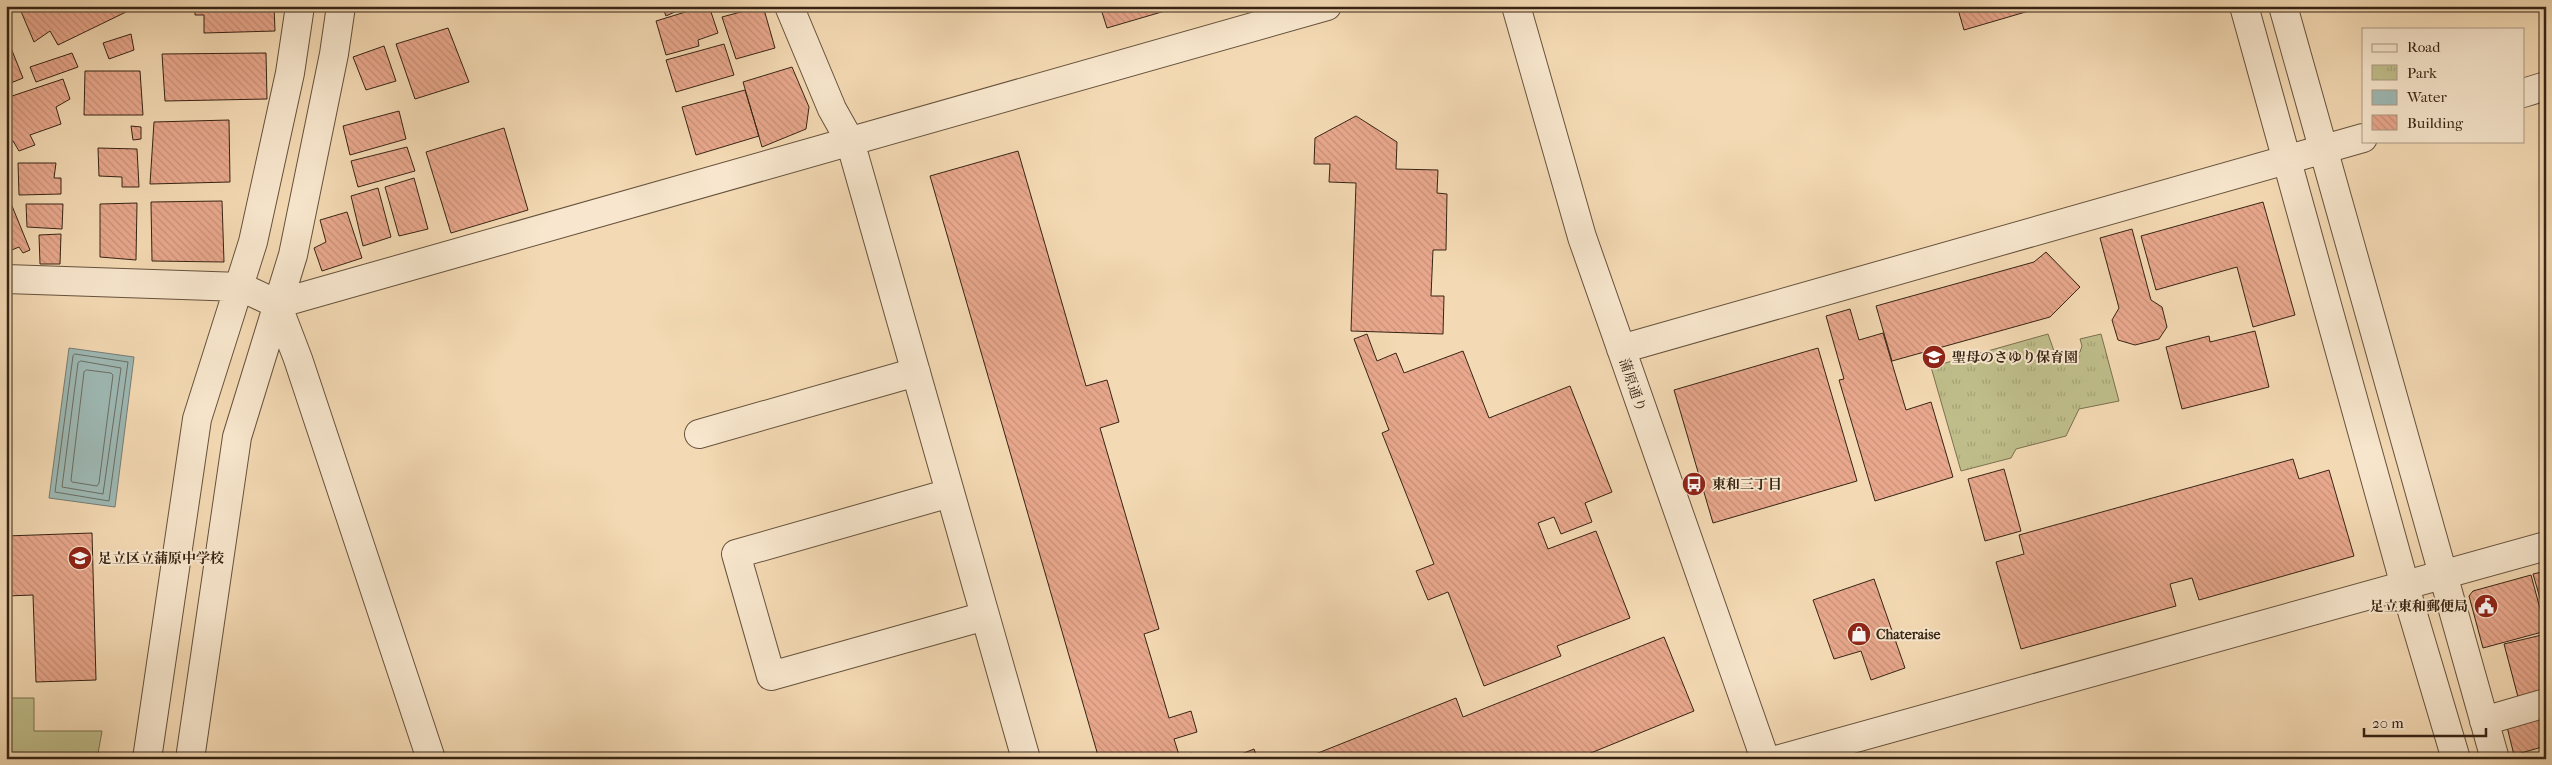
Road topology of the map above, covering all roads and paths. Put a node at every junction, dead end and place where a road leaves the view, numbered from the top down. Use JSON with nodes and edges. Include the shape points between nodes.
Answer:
{"nodes":[{"id":1,"x":300,"y":6,"type":"edge"},
{"id":2,"x":341,"y":6,"type":"edge"},
{"id":3,"x":789,"y":6,"type":"edge"},
{"id":4,"x":1327,"y":6,"type":"edge"},
{"id":5,"x":1516,"y":6,"type":"edge"},
{"id":6,"x":2244,"y":6,"type":"edge"},
{"id":7,"x":2283,"y":6,"type":"edge"},
{"id":8,"x":2546,"y":86,"type":"edge"},
{"id":9,"x":2524,"y":93,"type":"edge"},
{"id":10,"x":2362,"y":138,"type":"edge"},
{"id":11,"x":850,"y":140,"type":"junction"},
{"id":12,"x":2323,"y":150,"type":"junction"},
{"id":13,"x":2287,"y":160,"type":"junction"},
{"id":14,"x":6,"y":279,"type":"edge"},
{"id":15,"x":241,"y":288,"type":"junction"},
{"id":16,"x":277,"y":304,"type":"junction"},
{"id":17,"x":1621,"y":349,"type":"junction"},
{"id":18,"x":916,"y":372,"type":"junction"},
{"id":19,"x":699,"y":434,"type":"dead end"},
{"id":20,"x":950,"y":493,"type":"junction"},
{"id":21,"x":2546,"y":546,"type":"edge"},
{"id":22,"x":2443,"y":574,"type":"junction"},
{"id":23,"x":2405,"y":585,"type":"junction"},
{"id":24,"x":985,"y":616,"type":"junction"},
{"id":25,"x":2546,"y":703,"type":"edge"},
{"id":26,"x":2484,"y":721,"type":"junction"},
{"id":27,"x":1023,"y":758,"type":"edge"},
{"id":28,"x":148,"y":759,"type":"edge"},
{"id":29,"x":190,"y":759,"type":"edge"},
{"id":30,"x":431,"y":759,"type":"edge"},
{"id":31,"x":1765,"y":759,"type":"edge"},
{"id":32,"x":1780,"y":759,"type":"edge"},
{"id":33,"x":2456,"y":759,"type":"edge"},
{"id":34,"x":2495,"y":759,"type":"edge"}],
"edges":[{"from":1,"to":15,"type":"street","via":[[290,73]]},
{"from":2,"to":16,"type":"street","via":[[293,255]]},
{"from":3,"to":11,"type":"street","via":[[832,109]]},
{"from":4,"to":11,"type":"street"},
{"from":5,"to":17,"type":"street","name":"蒲原通り","via":[[1582,237]]},
{"from":6,"to":13,"type":"street"},
{"from":7,"to":12,"type":"street"},
{"from":8,"to":9,"type":"street"},
{"from":10,"to":12,"type":"street"},
{"from":11,"to":16,"type":"street"},
{"from":11,"to":18,"type":"street"},
{"from":12,"to":13,"type":"street"},
{"from":12,"to":22,"type":"street"},
{"from":13,"to":17,"type":"street"},
{"from":13,"to":23,"type":"street"},
{"from":14,"to":15,"type":"street"},
{"from":15,"to":16,"type":"street"},
{"from":15,"to":28,"type":"street","via":[[197,419]]},
{"from":16,"to":29,"type":"street","via":[[237,437]]},
{"from":16,"to":30,"type":"street"},
{"from":17,"to":31,"type":"street","name":"蒲原通り"},
{"from":18,"to":19,"type":"street"},
{"from":18,"to":20,"type":"street"},
{"from":20,"to":24,"type":"street"},
{"from":20,"to":24,"type":"street","via":[[736,554],[738,563],[771,676]]},
{"from":21,"to":22,"type":"street"},
{"from":22,"to":23,"type":"street"},
{"from":22,"to":26,"type":"street"},
{"from":23,"to":32,"type":"street"},
{"from":23,"to":33,"type":"street"},
{"from":24,"to":27,"type":"street"},
{"from":25,"to":26,"type":"street"},
{"from":26,"to":34,"type":"street"}]}
